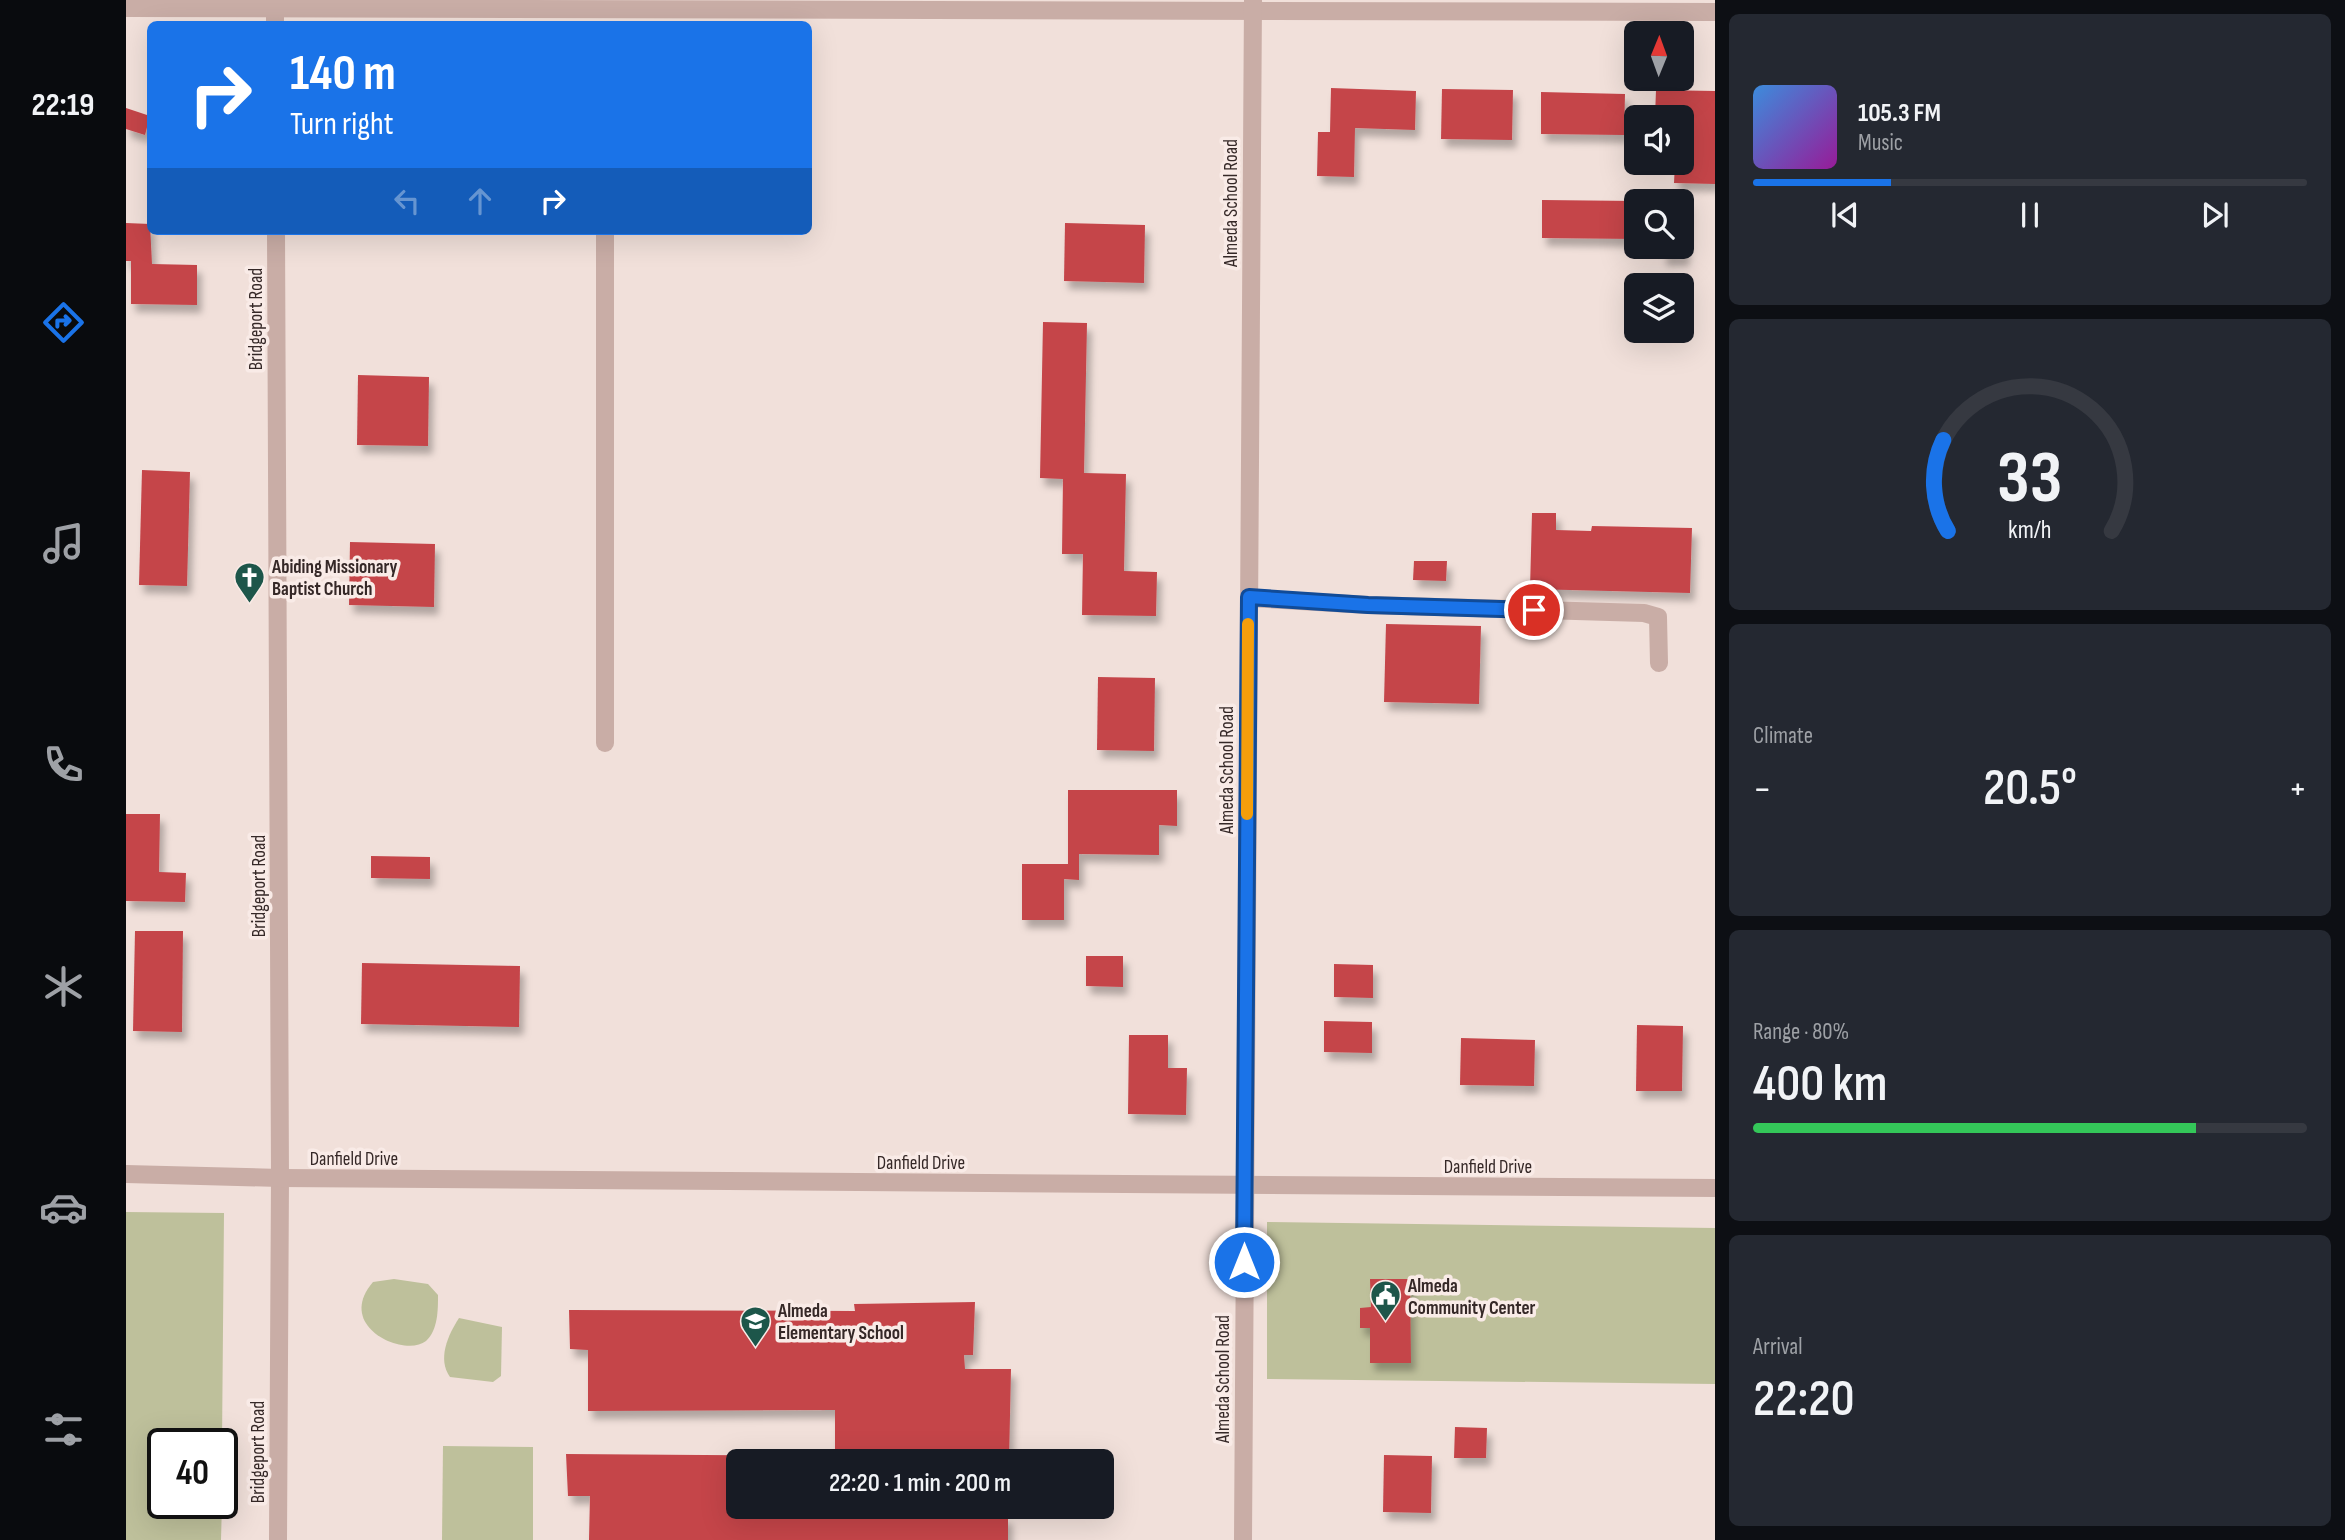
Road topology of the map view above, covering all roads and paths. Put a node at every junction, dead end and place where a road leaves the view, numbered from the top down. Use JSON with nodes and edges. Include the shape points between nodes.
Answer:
{"nodes":[{"id":1,"x":1253,"y":5,"type":"edge"},
{"id":2,"x":1578,"y":6,"type":"edge"},
{"id":3,"x":1686,"y":6,"type":"edge"},
{"id":4,"x":126,"y":8,"type":"edge"},
{"id":5,"x":275,"y":11,"type":"edge"},
{"id":6,"x":1715,"y":12,"type":"edge"},
{"id":7,"x":605,"y":17,"type":"edge"},
{"id":8,"x":276,"y":235,"type":"edge"},
{"id":9,"x":605,"y":235,"type":"edge"},
{"id":10,"x":1249,"y":597,"type":"junction"},
{"id":11,"x":1659,"y":663,"type":"dead end"},
{"id":12,"x":606,"y":743,"type":"dead end"},
{"id":13,"x":126,"y":1174,"type":"edge"},
{"id":14,"x":280,"y":1178,"type":"junction"},
{"id":15,"x":1244,"y":1186,"type":"junction"},
{"id":16,"x":1715,"y":1188,"type":"edge"},
{"id":17,"x":278,"y":1540,"type":"edge"},
{"id":18,"x":1243,"y":1540,"type":"edge"}],
"edges":[{"from":1,"to":2,"type":"street"},
{"from":1,"to":7,"type":"street"},
{"from":1,"to":10,"type":"street","name":"Almeda School Road"},
{"from":2,"to":3,"type":"street"},
{"from":3,"to":6,"type":"street"},
{"from":4,"to":5,"type":"street"},
{"from":5,"to":7,"type":"street"},
{"from":8,"to":14,"type":"street","name":"Bridgeport Road"},
{"from":9,"to":12,"type":"street"},
{"from":10,"to":11,"type":"street","via":[[1644,612],[1658,617]]},
{"from":10,"to":15,"type":"street","name":"Almeda School Road"},
{"from":13,"to":14,"type":"street","name":"Danfield Drive"},
{"from":14,"to":15,"type":"street","name":"Danfield Drive"},
{"from":14,"to":17,"type":"street","name":"Bridgeport Road"},
{"from":15,"to":16,"type":"street","name":"Danfield Drive"},
{"from":15,"to":18,"type":"street","name":"Almeda School Road"}]}
